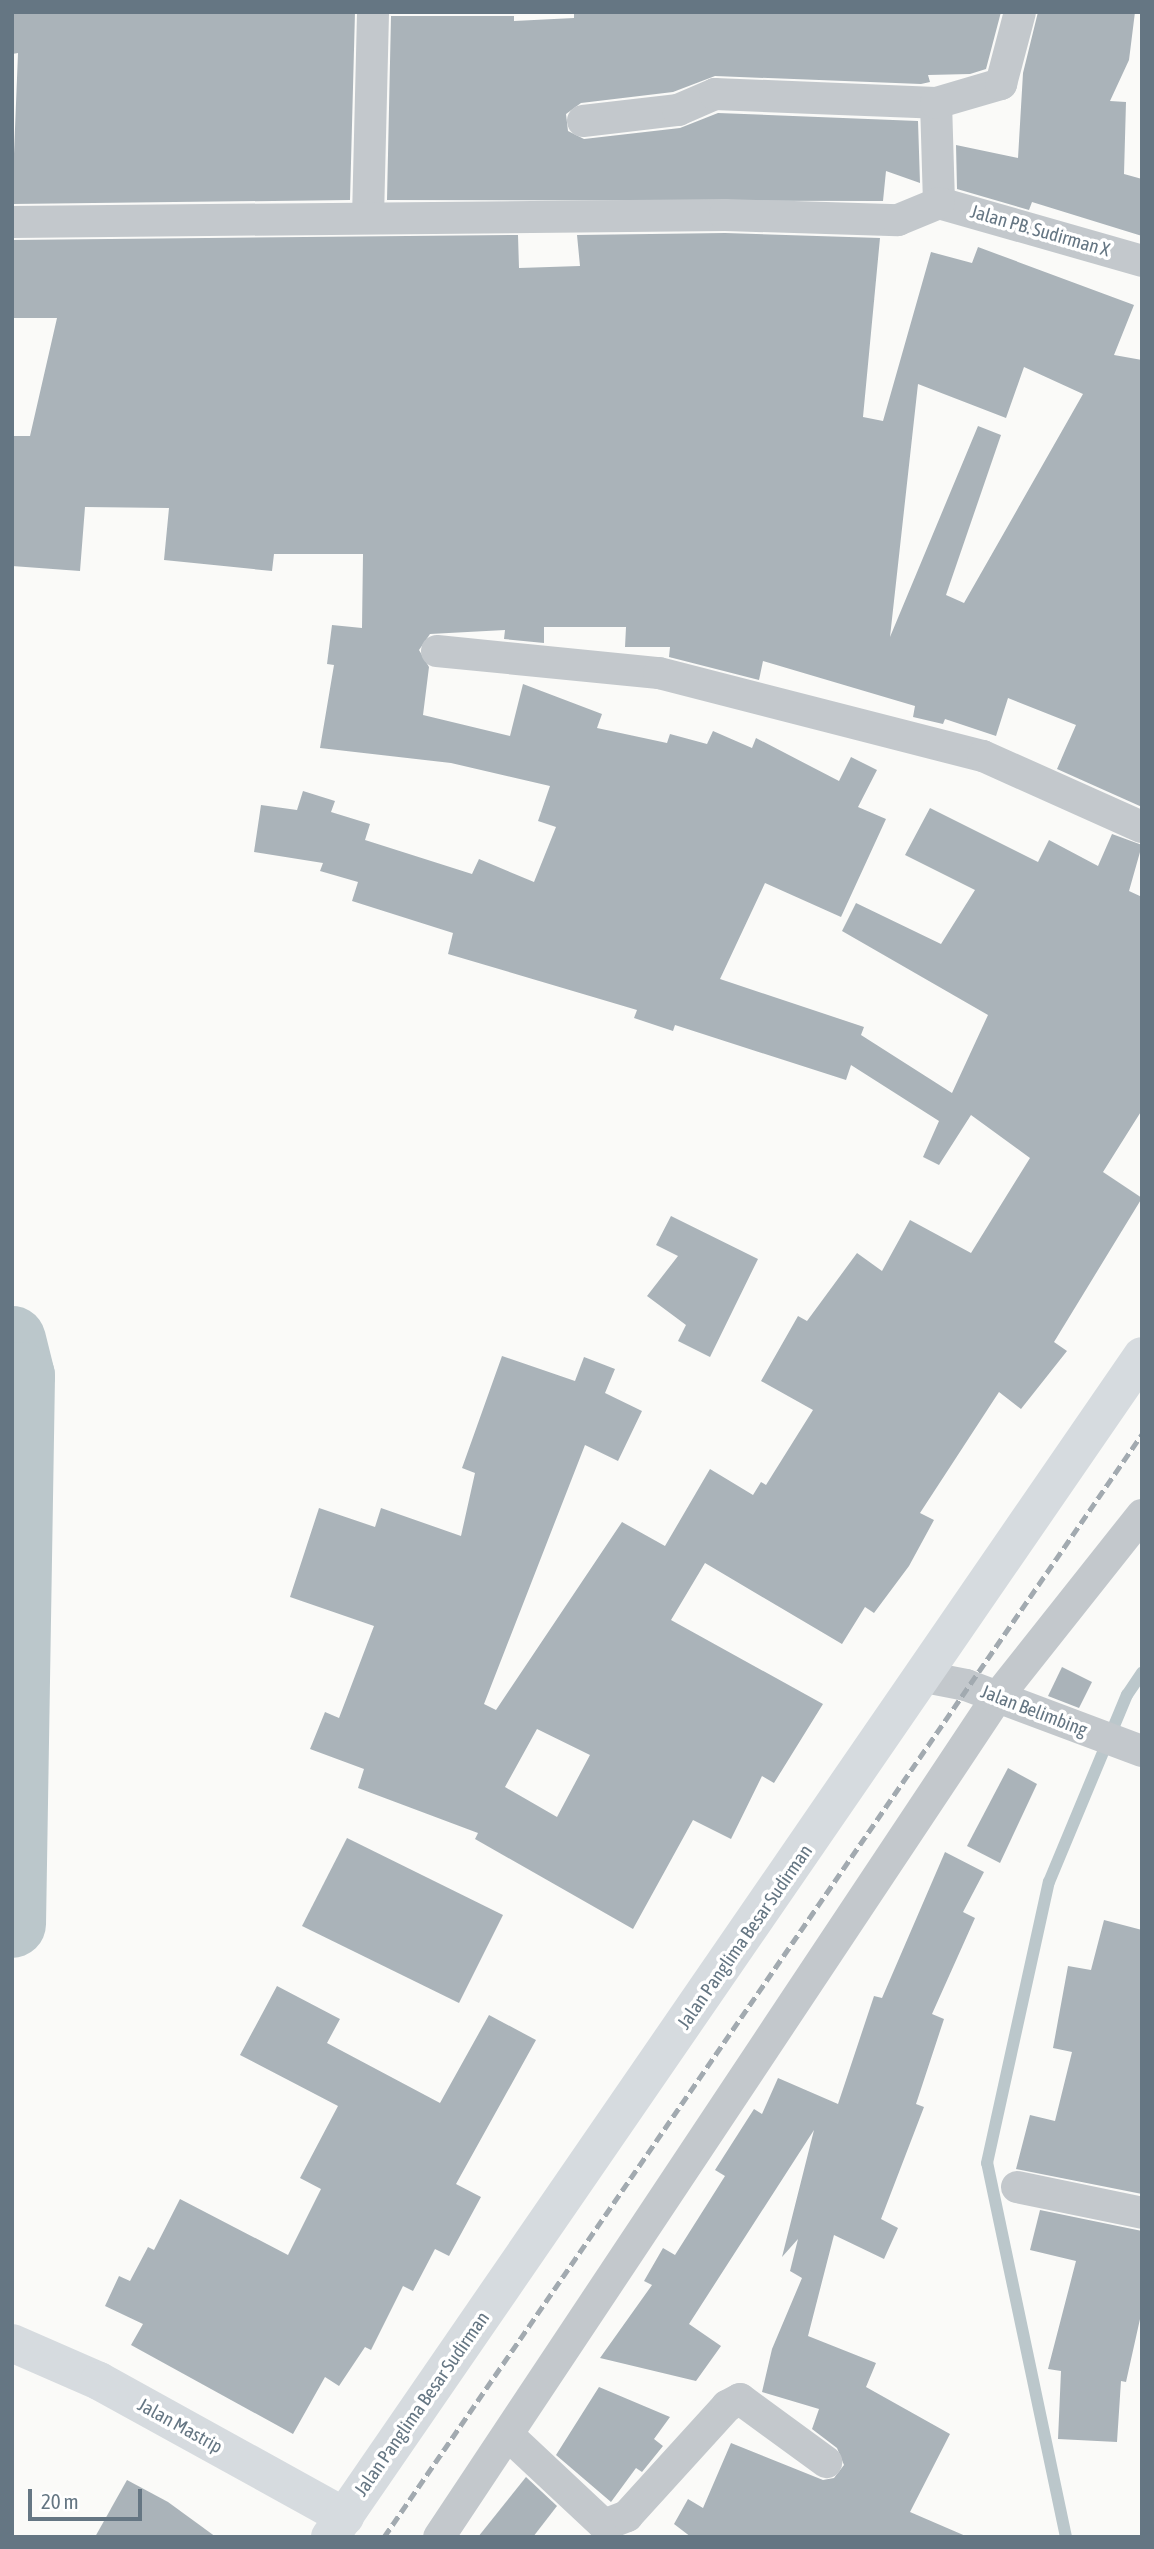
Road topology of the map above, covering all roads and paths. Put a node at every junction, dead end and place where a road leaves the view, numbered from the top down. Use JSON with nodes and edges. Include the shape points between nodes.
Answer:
{"nodes":[{"id":1,"x":373,"y":12,"type":"edge"},
{"id":2,"x":1020,"y":12,"type":"edge"},
{"id":3,"x":936,"y":103,"type":"junction"},
{"id":4,"x":583,"y":121,"type":"dead end"},
{"id":5,"x":939,"y":203,"type":"junction"},
{"id":6,"x":368,"y":218,"type":"junction"},
{"id":7,"x":12,"y":222,"type":"edge"},
{"id":8,"x":1142,"y":261,"type":"edge"},
{"id":9,"x":437,"y":650,"type":"dead end"},
{"id":10,"x":1142,"y":827,"type":"edge"},
{"id":11,"x":1142,"y":1356,"type":"edge"},
{"id":12,"x":1142,"y":1516,"type":"edge"},
{"id":13,"x":925,"y":1677,"type":"junction"},
{"id":14,"x":996,"y":1699,"type":"junction"},
{"id":15,"x":1142,"y":1751,"type":"edge"},
{"id":16,"x":1017,"y":2187,"type":"dead end"},
{"id":17,"x":1142,"y":2213,"type":"edge"},
{"id":18,"x":12,"y":2343,"type":"edge"},
{"id":19,"x":509,"y":2435,"type":"junction"},
{"id":20,"x":826,"y":2462,"type":"dead end"},
{"id":21,"x":337,"y":2527,"type":"edge"},
{"id":22,"x":439,"y":2537,"type":"edge"}],
"edges":[{"from":1,"to":6,"type":"street"},
{"from":2,"to":3,"type":"street","via":[[1001,84]]},
{"from":3,"to":4,"type":"street","via":[[715,94],[678,110]]},
{"from":3,"to":5,"type":"street"},
{"from":5,"to":6,"type":"street","via":[[898,220]]},
{"from":5,"to":8,"type":"street","name":"Jalan PB. Sudirman X"},
{"from":6,"to":7,"type":"street"},
{"from":9,"to":10,"type":"street","via":[[672,677],[983,756]]},
{"from":11,"to":13,"type":"main road","name":"Jalan Panglima Besar Sudirman"},
{"from":12,"to":14,"type":"street"},
{"from":13,"to":14,"type":"street","name":"Jalan Belimbing"},
{"from":13,"to":21,"type":"main road","name":"Jalan Panglima Besar Sudirman"},
{"from":14,"to":15,"type":"street","name":"Jalan Belimbing"},
{"from":14,"to":19,"type":"street"},
{"from":16,"to":17,"type":"street"},
{"from":18,"to":21,"type":"main road","name":"Jalan Mastrip","via":[[99,2381]]},
{"from":19,"to":20,"type":"street","via":[[604,2525],[626,2516],[727,2406],[740,2399]]},
{"from":19,"to":22,"type":"street"}]}
